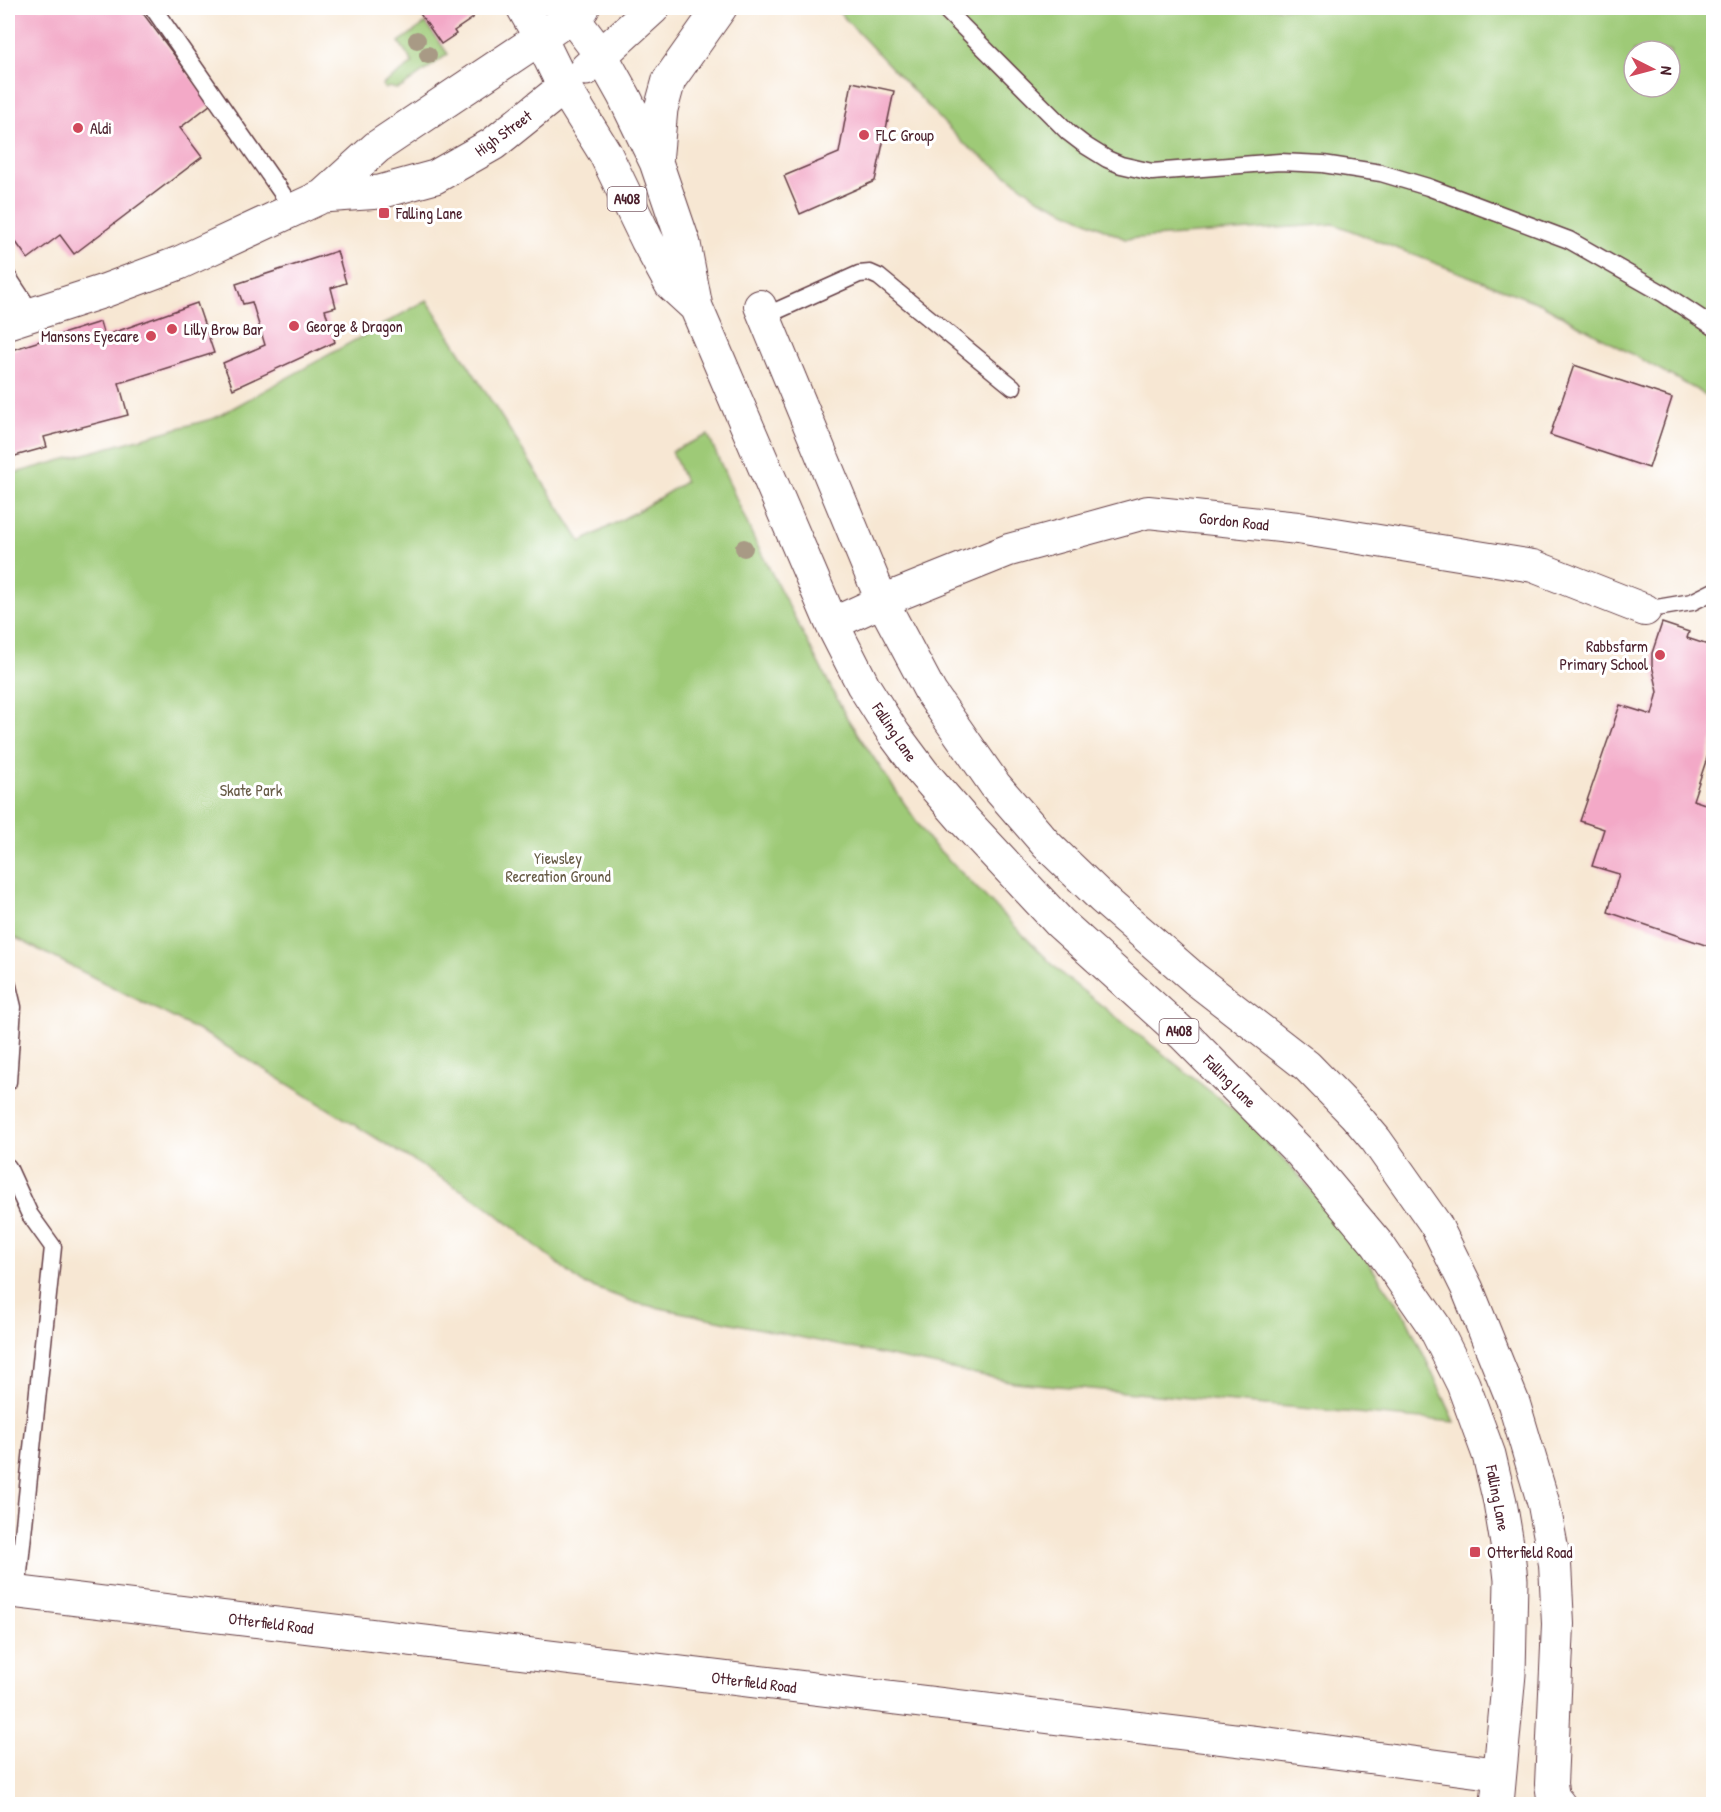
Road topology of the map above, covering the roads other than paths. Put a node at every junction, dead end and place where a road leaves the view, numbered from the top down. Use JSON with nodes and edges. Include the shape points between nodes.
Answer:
{"nodes":[{"id":1,"x":153,"y":8,"type":"edge"},
{"id":2,"x":523,"y":8,"type":"edge"},
{"id":3,"x":653,"y":8,"type":"edge"},
{"id":4,"x":720,"y":8,"type":"edge"},
{"id":5,"x":944,"y":8,"type":"edge"},
{"id":6,"x":573,"y":10,"type":"edge"},
{"id":7,"x":540,"y":39,"type":"junction"},
{"id":8,"x":602,"y":55,"type":"junction"},
{"id":9,"x":564,"y":87,"type":"junction"},
{"id":10,"x":656,"y":162,"type":"junction"},
{"id":11,"x":322,"y":196,"type":"junction"},
{"id":12,"x":293,"y":209,"type":"junction"},
{"id":13,"x":8,"y":277,"type":"edge"},
{"id":14,"x":696,"y":307,"type":"junction"},
{"id":15,"x":763,"y":311,"type":"joint"},
{"id":16,"x":20,"y":319,"type":"edge"},
{"id":17,"x":1713,"y":327,"type":"edge"},
{"id":18,"x":1013,"y":387,"type":"dead end"},
{"id":19,"x":1713,"y":591,"type":"edge"},
{"id":20,"x":882,"y":601,"type":"junction"},
{"id":21,"x":1645,"y":610,"type":"joint"},
{"id":22,"x":832,"y":624,"type":"junction"},
{"id":23,"x":8,"y":986,"type":"edge"},
{"id":24,"x":8,"y":1082,"type":"edge"},
{"id":25,"x":8,"y":1167,"type":"edge"},
{"id":26,"x":12,"y":1592,"type":"edge"},
{"id":27,"x":1498,"y":1789,"type":"edge"},
{"id":28,"x":1555,"y":1794,"type":"edge"}],
"edges":[{"from":1,"to":12,"type":"lane"},
{"from":2,"to":7,"type":"street"},
{"from":3,"to":8,"type":"main road","name":"High Street"},
{"from":4,"to":10,"type":"main road","via":[[669,80],[661,109]]},
{"from":5,"to":17,"type":"lane","via":[[1069,133],[1121,165],[1152,172],[1280,162],[1381,172],[1569,240]]},
{"from":6,"to":7,"type":"main road","name":"High Street","number":"A408"},
{"from":6,"to":8,"type":"main road","name":"Falling Lane","number":"A408"},
{"from":7,"to":9,"type":"main road","name":"Falling Lane","number":"A408"},
{"from":7,"to":11,"type":"main road","name":"High Street","via":[[377,147]]},
{"from":8,"to":9,"type":"main road","name":"High Street"},
{"from":8,"to":10,"type":"main road","name":"Falling Lane","number":"A408"},
{"from":9,"to":11,"type":"main road","name":"High Street","via":[[493,144],[435,177],[381,192]]},
{"from":9,"to":14,"type":"main road","name":"Falling Lane","number":"A408","via":[[605,153],[671,284]]},
{"from":10,"to":14,"type":"main road","name":"Falling Lane","number":"A408","via":[[684,244]]},
{"from":11,"to":12,"type":"main road","name":"High Street"},
{"from":12,"to":16,"type":"main road","name":"High Street","via":[[179,263]]},
{"from":13,"to":16,"type":"lane"},
{"from":14,"to":22,"type":"main road","name":"Falling Lane","number":"A408"},
{"from":15,"to":18,"type":"lane","via":[[870,273]]},
{"from":15,"to":20,"type":"street"},
{"from":19,"to":21,"type":"lane","via":[[1692,602]]},
{"from":20,"to":21,"type":"street","name":"Gordon Road","via":[[1008,550],[1148,512],[1298,528],[1533,566]]},
{"from":20,"to":22,"type":"street","name":"Gordon Road"},
{"from":20,"to":28,"type":"street","via":[[931,693],[995,784],[1047,845],[1195,979],[1307,1066],[1377,1140],[1436,1225],[1467,1288],[1514,1404],[1544,1505],[1555,1564]]},
{"from":22,"to":27,"type":"main road","name":"Falling Lane","number":"A408","via":[[863,685],[923,773],[1060,923],[1183,1034],[1301,1153],[1378,1245],[1434,1326],[1463,1384],[1489,1455],[1507,1544],[1511,1621]]},
{"from":23,"to":24,"type":"lane","via":[[13,1007]]},
{"from":25,"to":26,"type":"lane","via":[[30,1215],[53,1247]]},
{"from":26,"to":27,"type":"street","name":"Otterfield Road","via":[[1270,1744]]}]}
